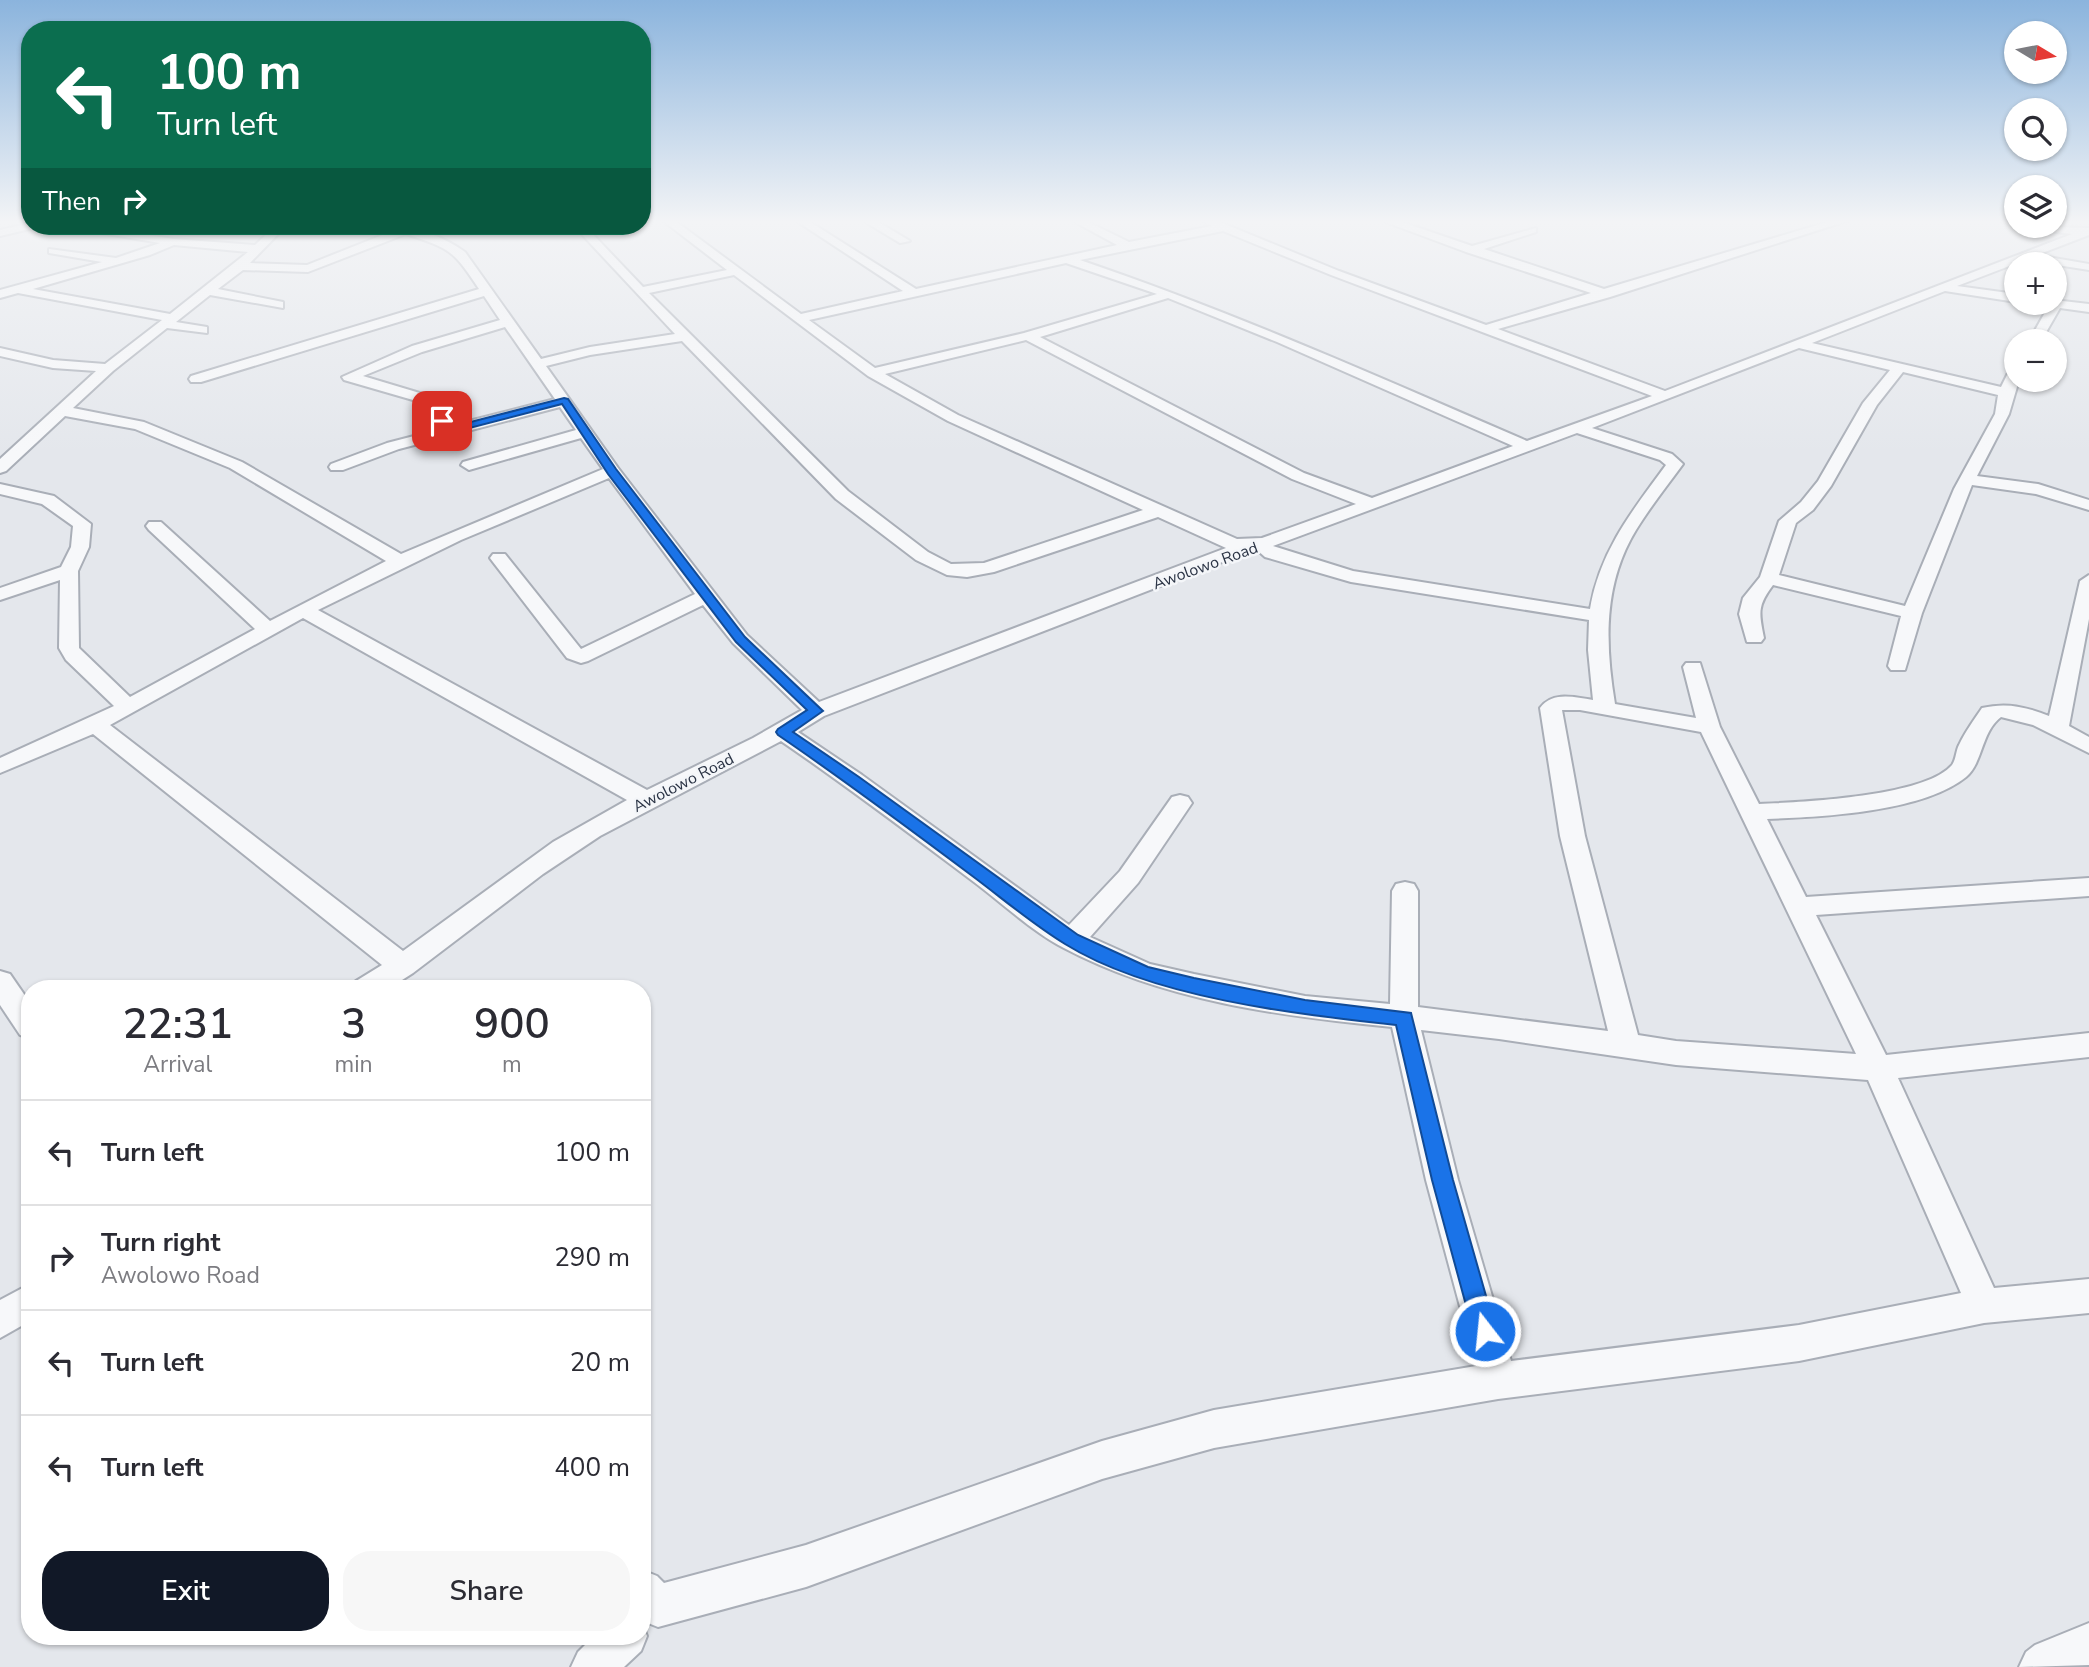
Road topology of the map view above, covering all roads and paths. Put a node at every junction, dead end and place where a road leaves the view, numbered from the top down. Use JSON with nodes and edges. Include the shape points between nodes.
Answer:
{"nodes":[{"id":1,"x":65,"y":298,"type":"edge"},
{"id":2,"x":199,"y":298,"type":"edge"},
{"id":3,"x":243,"y":298,"type":"edge"},
{"id":4,"x":467,"y":298,"type":"edge"},
{"id":5,"x":490,"y":298,"type":"edge"},
{"id":6,"x":647,"y":298,"type":"edge"},
{"id":7,"x":770,"y":298,"type":"edge"},
{"id":8,"x":892,"y":298,"type":"edge"},
{"id":9,"x":1156,"y":298,"type":"edge"},
{"id":10,"x":1179,"y":298,"type":"edge"},
{"id":11,"x":1403,"y":298,"type":"edge"},
{"id":12,"x":1593,"y":298,"type":"edge"},
{"id":13,"x":1920,"y":298,"type":"edge"},
{"id":14,"x":279,"y":305,"type":"dead end"},
{"id":15,"x":2067,"y":305,"type":"edge"},
{"id":16,"x":2089,"y":309,"type":"edge"},
{"id":17,"x":799,"y":318,"type":"junction"},
{"id":18,"x":167,"y":321,"type":"junction"},
{"id":19,"x":506,"y":322,"type":"junction"},
{"id":20,"x":1485,"y":329,"type":"junction"},
{"id":21,"x":202,"y":330,"type":"dead end"},
{"id":22,"x":1028,"y":336,"type":"junction"},
{"id":23,"x":684,"y":337,"type":"junction"},
{"id":24,"x":1797,"y":344,"type":"junction"},
{"id":25,"x":0,"y":352,"type":"edge"},
{"id":26,"x":539,"y":360,"type":"junction"},
{"id":27,"x":108,"y":368,"type":"junction"},
{"id":28,"x":1899,"y":368,"type":"junction"},
{"id":29,"x":873,"y":373,"type":"junction"},
{"id":30,"x":196,"y":379,"type":"dead end"},
{"id":31,"x":2004,"y":392,"type":"edge"},
{"id":32,"x":2006,"y":392,"type":"edge"},
{"id":33,"x":1665,"y":396,"type":"junction"},
{"id":34,"x":564,"y":401,"type":"junction"},
{"id":35,"x":63,"y":411,"type":"junction"},
{"id":36,"x":458,"y":428,"type":"junction"},
{"id":37,"x":1576,"y":428,"type":"junction"},
{"id":38,"x":586,"y":432,"type":"junction"},
{"id":39,"x":1525,"y":446,"type":"junction"},
{"id":40,"x":6,"y":452,"type":"edge"},
{"id":41,"x":469,"y":466,"type":"dead end"},
{"id":42,"x":337,"y":467,"type":"dead end"},
{"id":43,"x":0,"y":468,"type":"edge"},
{"id":44,"x":612,"y":471,"type":"junction"},
{"id":45,"x":1968,"y":480,"type":"junction"},
{"id":46,"x":0,"y":489,"type":"edge"},
{"id":47,"x":1373,"y":504,"type":"junction"},
{"id":48,"x":2089,"y":506,"type":"edge"},
{"id":49,"x":1157,"y":511,"type":"junction"},
{"id":50,"x":155,"y":526,"type":"dead end"},
{"id":51,"x":1258,"y":542,"type":"junction"},
{"id":52,"x":499,"y":558,"type":"dead end"},
{"id":53,"x":400,"y":561,"type":"junction"},
{"id":54,"x":69,"y":571,"type":"junction"},
{"id":55,"x":1769,"y":578,"type":"junction"},
{"id":56,"x":2089,"y":581,"type":"edge"},
{"id":57,"x":0,"y":594,"type":"edge"},
{"id":58,"x":706,"y":596,"type":"junction"},
{"id":59,"x":303,"y":610,"type":"junction"},
{"id":60,"x":1912,"y":613,"type":"junction"},
{"id":61,"x":1600,"y":615,"type":"junction"},
{"id":62,"x":268,"y":631,"type":"junction"},
{"id":63,"x":1754,"y":638,"type":"dead end"},
{"id":64,"x":1898,"y":666,"type":"dead end"},
{"id":65,"x":1693,"y":667,"type":"dead end"},
{"id":66,"x":128,"y":707,"type":"junction"},
{"id":67,"x":1605,"y":708,"type":"junction"},
{"id":68,"x":816,"y":711,"type":"junction"},
{"id":69,"x":96,"y":725,"type":"junction"},
{"id":70,"x":1709,"y":727,"type":"junction"},
{"id":71,"x":2057,"y":730,"type":"junction"},
{"id":72,"x":783,"y":732,"type":"junction"},
{"id":73,"x":2089,"y":746,"type":"edge"},
{"id":74,"x":0,"y":766,"type":"edge"},
{"id":75,"x":646,"y":800,"type":"junction"},
{"id":76,"x":1180,"y":803,"type":"dead end"},
{"id":77,"x":1750,"y":812,"type":"junction"},
{"id":78,"x":2089,"y":887,"type":"edge"},
{"id":79,"x":1405,"y":891,"type":"dead end"},
{"id":80,"x":1797,"y":907,"type":"junction"},
{"id":81,"x":1071,"y":940,"type":"junction"},
{"id":82,"x":403,"y":966,"type":"junction"},
{"id":83,"x":380,"y":980,"type":"edge"},
{"id":84,"x":0,"y":982,"type":"edge"},
{"id":85,"x":21,"y":1014,"type":"edge"},
{"id":86,"x":1404,"y":1018,"type":"junction"},
{"id":87,"x":2089,"y":1045,"type":"edge"},
{"id":88,"x":1626,"y":1046,"type":"junction"},
{"id":89,"x":1878,"y":1068,"type":"junction"},
{"id":90,"x":2089,"y":1296,"type":"edge"},
{"id":91,"x":1984,"y":1306,"type":"junction"},
{"id":92,"x":21,"y":1307,"type":"edge"},
{"id":93,"x":0,"y":1320,"type":"edge"},
{"id":94,"x":1499,"y":1381,"type":"junction"},
{"id":95,"x":651,"y":1605,"type":"edge"},
{"id":96,"x":2089,"y":1644,"type":"edge"},
{"id":97,"x":616,"y":1645,"type":"edge"},
{"id":98,"x":593,"y":1667,"type":"edge"},
{"id":99,"x":2041,"y":1667,"type":"edge"}],
"edges":[{"from":1,"to":18,"type":"street"},
{"from":2,"to":18,"type":"street"},
{"from":3,"to":14,"type":"street"},
{"from":4,"to":30,"type":"street"},
{"from":5,"to":19,"type":"street"},
{"from":6,"to":23,"type":"street"},
{"from":7,"to":17,"type":"street"},
{"from":8,"to":17,"type":"street"},
{"from":9,"to":22,"type":"street"},
{"from":10,"to":39,"type":"street"},
{"from":11,"to":20,"type":"street"},
{"from":12,"to":20,"type":"street"},
{"from":13,"to":24,"type":"street","name":"Awolowo Road"},
{"from":15,"to":16,"type":"street"},
{"from":17,"to":29,"type":"street"},
{"from":18,"to":21,"type":"street"},
{"from":18,"to":27,"type":"street"},
{"from":19,"to":26,"type":"street"},
{"from":19,"to":36,"type":"street","via":[[417,349],[349,377],[418,397],[442,421]]},
{"from":20,"to":33,"type":"street"},
{"from":22,"to":29,"type":"street"},
{"from":22,"to":47,"type":"street","via":[[1297,476]]},
{"from":23,"to":26,"type":"street"},
{"from":23,"to":49,"type":"street","via":[[842,495],[922,556],[947,569],[987,568]]},
{"from":24,"to":28,"type":"street"},
{"from":24,"to":33,"type":"street","name":"Awolowo Road"},
{"from":25,"to":27,"type":"street","via":[[53,364]]},
{"from":26,"to":34,"type":"street"},
{"from":27,"to":35,"type":"street"},
{"from":28,"to":31,"type":"street"},
{"from":28,"to":55,"type":"street","via":[[1870,403],[1825,482],[1788,521]]},
{"from":29,"to":49,"type":"street","via":[[953,418]]},
{"from":32,"to":45,"type":"street","via":[[2002,414]]},
{"from":33,"to":37,"type":"street","name":"Awolowo Road"},
{"from":34,"to":36,"type":"street"},
{"from":34,"to":38,"type":"street"},
{"from":35,"to":40,"type":"street"},
{"from":35,"to":53,"type":"street","via":[[139,425],[236,466]]},
{"from":36,"to":42,"type":"street"},
{"from":37,"to":39,"type":"street","name":"Awolowo Road"},
{"from":37,"to":61,"type":"street","via":[[1666,457],[1675,464],[1614,554]]},
{"from":38,"to":41,"type":"street"},
{"from":38,"to":44,"type":"street"},
{"from":39,"to":47,"type":"street","name":"Awolowo Road"},
{"from":40,"to":43,"type":"street"},
{"from":44,"to":53,"type":"street","via":[[502,513]]},
{"from":44,"to":58,"type":"street"},
{"from":45,"to":48,"type":"street","via":[[2038,489]]},
{"from":45,"to":60,"type":"street"},
{"from":46,"to":54,"type":"street","via":[[48,500],[82,524],[80,547]]},
{"from":47,"to":51,"type":"street","name":"Awolowo Road"},
{"from":49,"to":51,"type":"street","via":[[1235,545]]},
{"from":50,"to":62,"type":"street"},
{"from":51,"to":61,"type":"street","via":[[1271,553],[1351,576]]},
{"from":51,"to":68,"type":"street","name":"Awolowo Road"},
{"from":52,"to":58,"type":"street","via":[[581,657]]},
{"from":53,"to":59,"type":"street"},
{"from":54,"to":57,"type":"street"},
{"from":54,"to":66,"type":"street","via":[[69,648]]},
{"from":55,"to":60,"type":"street"},
{"from":55,"to":63,"type":"street","via":[[1753,598],[1749,614]]},
{"from":56,"to":71,"type":"street"},
{"from":58,"to":68,"type":"street","via":[[740,639]]},
{"from":59,"to":62,"type":"street"},
{"from":59,"to":75,"type":"street"},
{"from":60,"to":64,"type":"street"},
{"from":61,"to":67,"type":"street","via":[[1598,668]]},
{"from":62,"to":66,"type":"street"},
{"from":65,"to":70,"type":"street"},
{"from":66,"to":69,"type":"street"},
{"from":67,"to":70,"type":"street"},
{"from":67,"to":88,"type":"street","via":[[1567,703],[1551,708],[1555,751],[1584,883]]},
{"from":68,"to":72,"type":"street","name":"Awolowo Road"},
{"from":69,"to":74,"type":"street"},
{"from":69,"to":82,"type":"street"},
{"from":70,"to":77,"type":"street"},
{"from":71,"to":73,"type":"street"},
{"from":71,"to":77,"type":"street","via":[[2021,713],[1996,711],[1990,713],[1970,745],[1963,767],[1945,782],[1911,793],[1814,809]]},
{"from":72,"to":75,"type":"street","name":"Awolowo Road"},
{"from":72,"to":81,"type":"street"},
{"from":75,"to":82,"type":"street","name":"Awolowo Road","via":[[562,849]]},
{"from":76,"to":81,"type":"street","via":[[1129,877]]},
{"from":77,"to":80,"type":"street"},
{"from":78,"to":80,"type":"street"},
{"from":79,"to":86,"type":"street"},
{"from":80,"to":89,"type":"street"},
{"from":81,"to":86,"type":"street","via":[[1144,973],[1194,985],[1305,1007]]},
{"from":82,"to":83,"type":"street","name":"Awolowo Road"},
{"from":84,"to":85,"type":"street"},
{"from":86,"to":88,"type":"street"},
{"from":86,"to":94,"type":"street","via":[[1442,1180]]},
{"from":87,"to":89,"type":"street"},
{"from":88,"to":89,"type":"street"},
{"from":89,"to":91,"type":"street"},
{"from":90,"to":91,"type":"street"},
{"from":91,"to":94,"type":"street","via":[[1799,1343]]},
{"from":92,"to":93,"type":"street"},
{"from":94,"to":95,"type":"street","via":[[1214,1429],[1101,1460],[806,1566]]},
{"from":96,"to":99,"type":"street"},
{"from":97,"to":98,"type":"street"}]}
